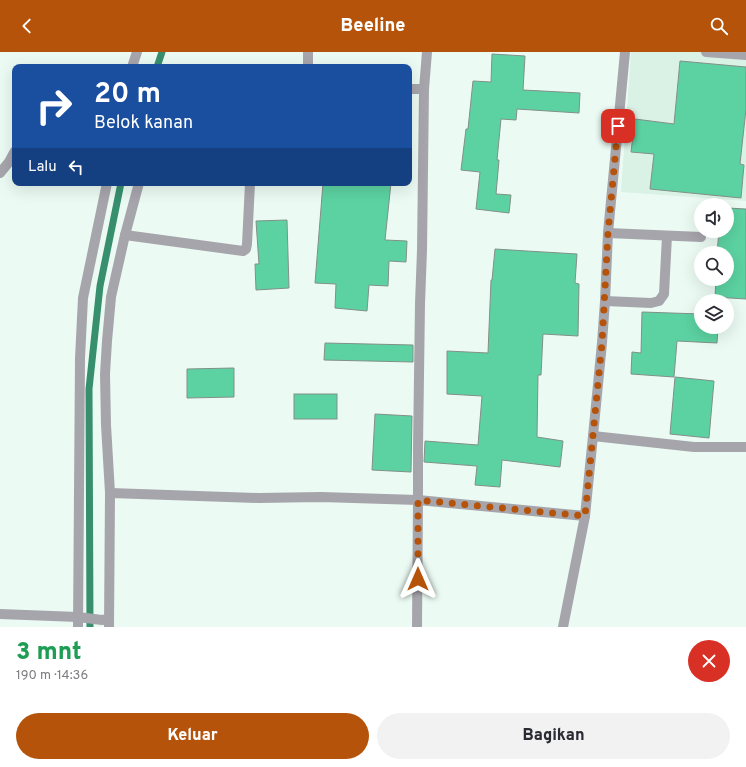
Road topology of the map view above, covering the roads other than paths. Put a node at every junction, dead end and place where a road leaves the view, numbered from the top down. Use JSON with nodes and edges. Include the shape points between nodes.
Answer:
{"nodes":[{"id":1,"x":137,"y":52,"type":"edge"},
{"id":2,"x":308,"y":52,"type":"edge"},
{"id":3,"x":426,"y":52,"type":"edge"},
{"id":4,"x":625,"y":52,"type":"edge"},
{"id":5,"x":706,"y":52,"type":"edge"},
{"id":6,"x":746,"y":55,"type":"edge"},
{"id":7,"x":133,"y":64,"type":"edge"},
{"id":8,"x":308,"y":64,"type":"edge"},
{"id":9,"x":412,"y":89,"type":"edge"},
{"id":10,"x":424,"y":89,"type":"junction"},
{"id":11,"x":12,"y":156,"type":"edge"},
{"id":12,"x":0,"y":173,"type":"edge"},
{"id":13,"x":106,"y":186,"type":"edge"},
{"id":14,"x":138,"y":186,"type":"edge"},
{"id":15,"x":250,"y":186,"type":"edge"},
{"id":16,"x":608,"y":233,"type":"junction"},
{"id":17,"x":125,"y":235,"type":"junction"},
{"id":18,"x":667,"y":236,"type":"junction"},
{"id":19,"x":694,"y":237,"type":"edge"},
{"id":20,"x":605,"y":301,"type":"junction"},
{"id":21,"x":593,"y":436,"type":"junction"},
{"id":22,"x":746,"y":447,"type":"edge"},
{"id":23,"x":110,"y":493,"type":"junction"},
{"id":24,"x":418,"y":500,"type":"junction"},
{"id":25,"x":585,"y":516,"type":"junction"},
{"id":26,"x":0,"y":614,"type":"edge"},
{"id":27,"x":81,"y":621,"type":"edge"},
{"id":28,"x":106,"y":622,"type":"edge"},
{"id":29,"x":417,"y":627,"type":"edge"},
{"id":30,"x":563,"y":627,"type":"edge"}],
"edges":[{"from":1,"to":7,"type":"street"},
{"from":2,"to":8,"type":"street"},
{"from":3,"to":10,"type":"street"},
{"from":4,"to":16,"type":"street"},
{"from":5,"to":6,"type":"street"},
{"from":9,"to":10,"type":"street"},
{"from":10,"to":24,"type":"street"},
{"from":11,"to":12,"type":"street"},
{"from":13,"to":27,"type":"street","via":[[83,298],[80,358]]},
{"from":14,"to":17,"type":"street"},
{"from":15,"to":17,"type":"street","via":[[247,244],[243,251]]},
{"from":16,"to":18,"type":"street"},
{"from":16,"to":20,"type":"street"},
{"from":17,"to":23,"type":"street","via":[[111,297],[105,374]]},
{"from":18,"to":19,"type":"street"},
{"from":18,"to":20,"type":"street","via":[[664,294],[658,301]]},
{"from":20,"to":21,"type":"street"},
{"from":21,"to":22,"type":"street","via":[[694,447]]},
{"from":21,"to":25,"type":"street"},
{"from":23,"to":24,"type":"street"},
{"from":23,"to":28,"type":"street"},
{"from":24,"to":25,"type":"street"},
{"from":24,"to":29,"type":"street"},
{"from":25,"to":30,"type":"street"},
{"from":26,"to":27,"type":"street"},
{"from":27,"to":28,"type":"street"}]}
